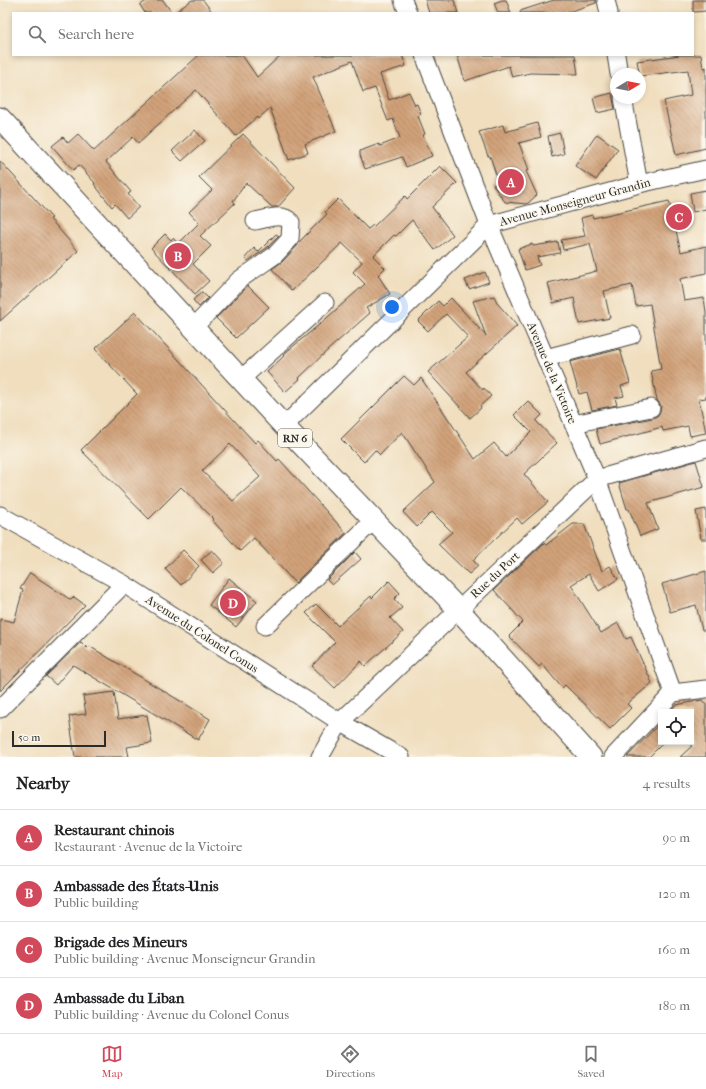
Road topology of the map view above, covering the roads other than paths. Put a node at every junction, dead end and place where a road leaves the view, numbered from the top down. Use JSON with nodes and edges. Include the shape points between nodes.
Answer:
{"nodes":[{"id":1,"x":404,"y":0,"type":"edge"},
{"id":2,"x":606,"y":0,"type":"edge"},
{"id":3,"x":408,"y":12,"type":"edge"},
{"id":4,"x":608,"y":12,"type":"edge"},
{"id":5,"x":424,"y":56,"type":"edge"},
{"id":6,"x":616,"y":56,"type":"edge"},
{"id":7,"x":618,"y":68,"type":"edge"},
{"id":8,"x":625,"y":104,"type":"edge"},
{"id":9,"x":0,"y":118,"type":"edge"},
{"id":10,"x":706,"y":170,"type":"edge"},
{"id":11,"x":639,"y":184,"type":"junction"},
{"id":12,"x":255,"y":221,"type":"dead end"},
{"id":13,"x":489,"y":225,"type":"junction"},
{"id":14,"x":325,"y":303,"type":"dead end"},
{"id":15,"x":194,"y":327,"type":"junction"},
{"id":16,"x":632,"y":335,"type":"dead end"},
{"id":17,"x":546,"y":358,"type":"junction"},
{"id":18,"x":241,"y":379,"type":"junction"},
{"id":19,"x":651,"y":408,"type":"dead end"},
{"id":20,"x":573,"y":424,"type":"junction"},
{"id":21,"x":284,"y":426,"type":"junction"},
{"id":22,"x":706,"y":448,"type":"edge"},
{"id":23,"x":597,"y":479,"type":"junction"},
{"id":24,"x":0,"y":515,"type":"edge"},
{"id":25,"x":374,"y":520,"type":"junction"},
{"id":26,"x":124,"y":584,"type":"junction"},
{"id":27,"x":458,"y":609,"type":"junction"},
{"id":28,"x":265,"y":626,"type":"dead end"},
{"id":29,"x":706,"y":689,"type":"edge"},
{"id":30,"x":673,"y":693,"type":"junction"},
{"id":31,"x":0,"y":709,"type":"edge"},
{"id":32,"x":340,"y":722,"type":"junction"},
{"id":33,"x":320,"y":757,"type":"edge"},
{"id":34,"x":401,"y":757,"type":"edge"},
{"id":35,"x":591,"y":757,"type":"edge"},
{"id":36,"x":613,"y":757,"type":"edge"}],
"edges":[{"from":1,"to":3,"type":"street"},
{"from":2,"to":4,"type":"street"},
{"from":5,"to":13,"type":"street","name":"Avenue de la Victoire"},
{"from":6,"to":7,"type":"street"},
{"from":8,"to":11,"type":"street"},
{"from":9,"to":15,"type":"main road","number":"RN 6"},
{"from":10,"to":11,"type":"street","name":"Avenue Monseigneur Grandin"},
{"from":11,"to":13,"type":"street","name":"Avenue Monseigneur Grandin"},
{"from":12,"to":15,"type":"street","via":[[276,217],[288,218],[291,222],[290,239],[275,255],[239,280]]},
{"from":13,"to":17,"type":"street","name":"Avenue de la Victoire"},
{"from":13,"to":21,"type":"street","name":"Avenue Monseigneur Grandin"},
{"from":14,"to":18,"type":"street"},
{"from":15,"to":18,"type":"main road","number":"RN 6"},
{"from":16,"to":17,"type":"street"},
{"from":17,"to":20,"type":"street","name":"Avenue de la Victoire"},
{"from":18,"to":21,"type":"main road","number":"RN 6"},
{"from":19,"to":20,"type":"street"},
{"from":20,"to":23,"type":"street","name":"Avenue de la Victoire"},
{"from":21,"to":25,"type":"main road","number":"RN 6"},
{"from":22,"to":23,"type":"street","name":"Rue du Port"},
{"from":23,"to":27,"type":"street","name":"Rue du Port"},
{"from":23,"to":30,"type":"street","name":"Avenue de la Victoire"},
{"from":24,"to":26,"type":"street","name":"Avenue du Colonel Conus"},
{"from":25,"to":27,"type":"main road","number":"RN 6"},
{"from":25,"to":28,"type":"street"},
{"from":26,"to":31,"type":"street"},
{"from":26,"to":32,"type":"street","name":"Avenue du Colonel Conus"},
{"from":27,"to":32,"type":"street","name":"Rue du Port"},
{"from":27,"to":35,"type":"main road","number":"RN 6"},
{"from":29,"to":30,"type":"street"},
{"from":30,"to":36,"type":"street"},
{"from":32,"to":33,"type":"street","name":"Rue du Port"},
{"from":32,"to":34,"type":"street","name":"Avenue du Colonel Conus"}]}
